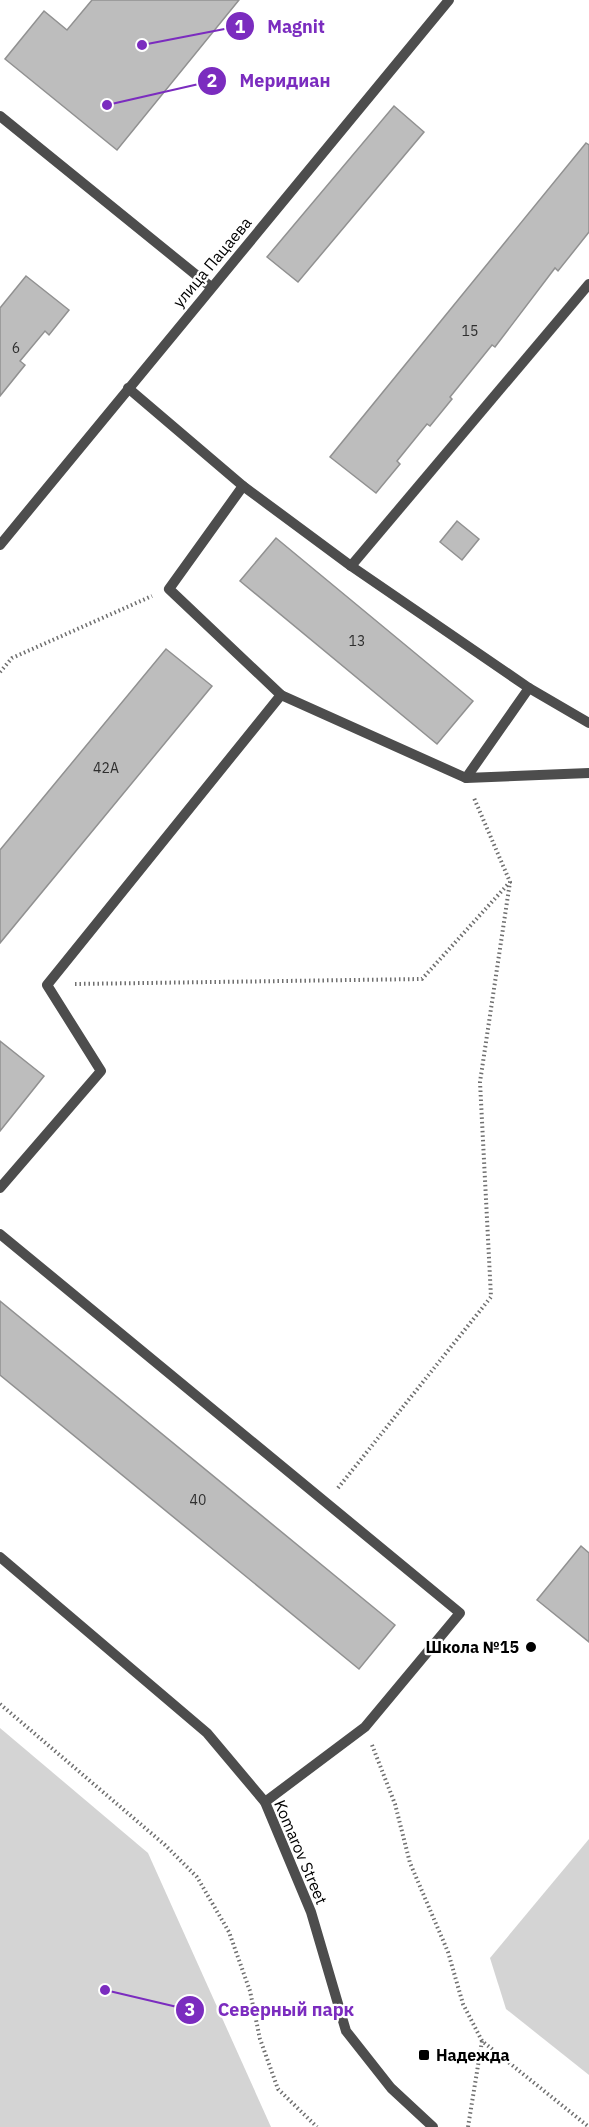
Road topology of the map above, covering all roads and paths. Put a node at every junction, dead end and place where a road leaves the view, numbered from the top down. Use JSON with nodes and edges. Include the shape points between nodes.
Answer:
{"nodes":[{"id":1,"x":449,"y":0,"type":"edge"},
{"id":2,"x":0,"y":116,"type":"edge"},
{"id":3,"x":589,"y":284,"type":"edge"},
{"id":4,"x":211,"y":287,"type":"junction"},
{"id":5,"x":128,"y":388,"type":"junction"},
{"id":6,"x":243,"y":486,"type":"junction"},
{"id":7,"x":0,"y":544,"type":"edge"},
{"id":8,"x":351,"y":566,"type":"junction"},
{"id":9,"x":169,"y":589,"type":"junction"},
{"id":10,"x":0,"y":672,"type":"edge"},
{"id":11,"x":529,"y":688,"type":"junction"},
{"id":12,"x":281,"y":695,"type":"junction"},
{"id":13,"x":589,"y":723,"type":"edge"},
{"id":14,"x":589,"y":773,"type":"edge"},
{"id":15,"x":466,"y":778,"type":"junction"},
{"id":16,"x":510,"y":882,"type":"junction"},
{"id":17,"x":47,"y":985,"type":"junction"},
{"id":18,"x":0,"y":1188,"type":"edge"},
{"id":19,"x":0,"y":1234,"type":"edge"},
{"id":20,"x":326,"y":1502,"type":"junction"},
{"id":21,"x":0,"y":1557,"type":"edge"},
{"id":22,"x":0,"y":1704,"type":"edge"},
{"id":23,"x":365,"y":1727,"type":"junction"},
{"id":24,"x":265,"y":1802,"type":"junction"},
{"id":25,"x":482,"y":2041,"type":"junction"},
{"id":26,"x":317,"y":2127,"type":"edge"},
{"id":27,"x":433,"y":2127,"type":"edge"},
{"id":28,"x":468,"y":2127,"type":"edge"},
{"id":29,"x":589,"y":2127,"type":"edge"}],
"edges":[{"from":1,"to":4,"type":"street","name":"улица Пацаева"},
{"from":2,"to":4,"type":"street"},
{"from":3,"to":8,"type":"street"},
{"from":4,"to":5,"type":"street","name":"улица Пацаева"},
{"from":5,"to":6,"type":"street"},
{"from":5,"to":7,"type":"street","name":"улица Пацаева"},
{"from":6,"to":8,"type":"street"},
{"from":6,"to":9,"type":"street"},
{"from":8,"to":11,"type":"street"},
{"from":9,"to":10,"type":"path","via":[[12,658]]},
{"from":9,"to":12,"type":"street"},
{"from":11,"to":13,"type":"street"},
{"from":11,"to":15,"type":"street"},
{"from":12,"to":15,"type":"street"},
{"from":12,"to":17,"type":"street"},
{"from":14,"to":15,"type":"street"},
{"from":15,"to":16,"type":"path"},
{"from":16,"to":17,"type":"path","via":[[422,979]]},
{"from":16,"to":20,"type":"path","via":[[480,1083],[491,1297]]},
{"from":17,"to":18,"type":"street","via":[[101,1071]]},
{"from":19,"to":20,"type":"street"},
{"from":20,"to":23,"type":"street","via":[[460,1613]]},
{"from":21,"to":24,"type":"street","name":"Komarov Street","via":[[207,1733]]},
{"from":22,"to":26,"type":"path","via":[[197,1877],[230,1932],[278,2089]]},
{"from":23,"to":24,"type":"street"},
{"from":23,"to":25,"type":"path","via":[[394,1804],[410,1863],[448,1952],[463,2004]]},
{"from":24,"to":27,"type":"street","name":"Komarov Street","via":[[311,1912],[346,2031],[391,2088]]},
{"from":25,"to":28,"type":"path"},
{"from":25,"to":29,"type":"path"}]}
